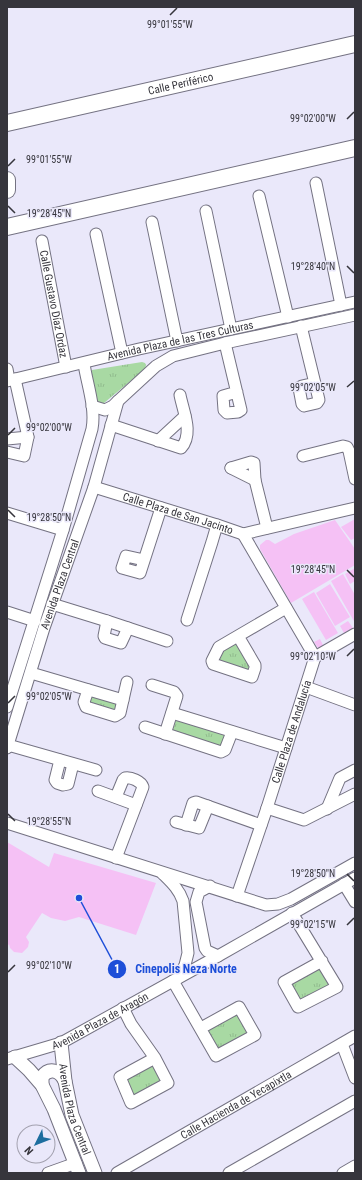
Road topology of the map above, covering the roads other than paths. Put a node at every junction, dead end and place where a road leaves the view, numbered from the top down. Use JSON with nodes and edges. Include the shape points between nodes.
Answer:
{"nodes":[{"id":1,"x":355,"y":44,"type":"edge"},
{"id":2,"x":7,"y":123,"type":"edge"},
{"id":3,"x":355,"y":148,"type":"edge"},
{"id":4,"x":7,"y":180,"type":"edge"},
{"id":5,"x":316,"y":183,"type":"dead end"},
{"id":6,"x":7,"y":190,"type":"edge"},
{"id":7,"x":259,"y":196,"type":"dead end"},
{"id":8,"x":206,"y":211,"type":"dead end"},
{"id":9,"x":152,"y":222,"type":"dead end"},
{"id":10,"x":7,"y":227,"type":"edge"},
{"id":11,"x":96,"y":234,"type":"dead end"},
{"id":12,"x":42,"y":241,"type":"dead end"},
{"id":13,"x":355,"y":302,"type":"edge"},
{"id":14,"x":341,"y":305,"type":"junction"},
{"id":15,"x":355,"y":315,"type":"edge"},
{"id":16,"x":288,"y":317,"type":"junction"},
{"id":17,"x":301,"y":326,"type":"junction"},
{"id":18,"x":231,"y":329,"type":"junction"},
{"id":19,"x":177,"y":341,"type":"junction"},
{"id":20,"x":226,"y":343,"type":"junction"},
{"id":21,"x":139,"y":349,"type":"junction"},
{"id":22,"x":122,"y":353,"type":"junction"},
{"id":23,"x":84,"y":364,"type":"junction"},
{"id":24,"x":156,"y":366,"type":"junction"},
{"id":25,"x":66,"y":367,"type":"junction"},
{"id":26,"x":7,"y":369,"type":"edge"},
{"id":27,"x":10,"y":380,"type":"edge"},
{"id":28,"x":315,"y":383,"type":"dead end"},
{"id":29,"x":237,"y":392,"type":"dead end"},
{"id":30,"x":180,"y":395,"type":"dead end"},
{"id":31,"x":118,"y":401,"type":"junction"},
{"id":32,"x":92,"y":406,"type":"junction"},
{"id":33,"x":185,"y":416,"type":"junction"},
{"id":34,"x":111,"y":425,"type":"junction"},
{"id":35,"x":28,"y":437,"type":"junction"},
{"id":36,"x":7,"y":439,"type":"edge"},
{"id":37,"x":158,"y":441,"type":"junction"},
{"id":38,"x":7,"y":452,"type":"edge"},
{"id":39,"x":303,"y":456,"type":"dead end"},
{"id":40,"x":355,"y":478,"type":"edge"},
{"id":41,"x":255,"y":480,"type":"dead end"},
{"id":42,"x":94,"y":487,"type":"junction"},
{"id":43,"x":161,"y":508,"type":"junction"},
{"id":44,"x":355,"y":508,"type":"edge"},
{"id":45,"x":7,"y":514,"type":"edge"},
{"id":46,"x":217,"y":525,"type":"junction"},
{"id":47,"x":267,"y":528,"type":"junction"},
{"id":48,"x":63,"y":530,"type":"junction"},
{"id":49,"x":243,"y":534,"type":"junction"},
{"id":50,"x":144,"y":560,"type":"dead end"},
{"id":51,"x":52,"y":604,"type":"junction"},
{"id":52,"x":286,"y":608,"type":"junction"},
{"id":53,"x":7,"y":612,"type":"edge"},
{"id":54,"x":187,"y":620,"type":"dead end"},
{"id":55,"x":35,"y":621,"type":"junction"},
{"id":56,"x":108,"y":621,"type":"junction"},
{"id":57,"x":128,"y":628,"type":"junction"},
{"id":58,"x":355,"y":634,"type":"edge"},
{"id":59,"x":238,"y":636,"type":"dead end"},
{"id":60,"x":167,"y":641,"type":"dead end"},
{"id":61,"x":315,"y":657,"type":"junction"},
{"id":62,"x":36,"y":675,"type":"junction"},
{"id":63,"x":128,"y":682,"type":"dead end"},
{"id":64,"x":152,"y":685,"type":"dead end"},
{"id":65,"x":306,"y":687,"type":"junction"},
{"id":66,"x":88,"y":690,"type":"junction"},
{"id":67,"x":123,"y":700,"type":"junction"},
{"id":68,"x":355,"y":705,"type":"edge"},
{"id":69,"x":7,"y":706,"type":"edge"},
{"id":70,"x":172,"y":713,"type":"junction"},
{"id":71,"x":145,"y":727,"type":"dead end"},
{"id":72,"x":232,"y":732,"type":"junction"},
{"id":73,"x":165,"y":734,"type":"junction"},
{"id":74,"x":8,"y":747,"type":"edge"},
{"id":75,"x":286,"y":748,"type":"junction"},
{"id":76,"x":60,"y":760,"type":"junction"},
{"id":77,"x":73,"y":764,"type":"junction"},
{"id":78,"x":96,"y":770,"type":"dead end"},
{"id":79,"x":355,"y":770,"type":"edge"},
{"id":80,"x":98,"y":791,"type":"dead end"},
{"id":81,"x":355,"y":794,"type":"edge"},
{"id":82,"x":116,"y":797,"type":"junction"},
{"id":83,"x":136,"y":805,"type":"junction"},
{"id":84,"x":208,"y":806,"type":"junction"},
{"id":85,"x":267,"y":808,"type":"junction"},
{"id":86,"x":327,"y":809,"type":"junction"},
{"id":87,"x":7,"y":823,"type":"edge"},
{"id":88,"x":261,"y":825,"type":"junction"},
{"id":89,"x":116,"y":858,"type":"junction"},
{"id":90,"x":355,"y":863,"type":"edge"},
{"id":91,"x":159,"y":871,"type":"junction"},
{"id":92,"x":355,"y":878,"type":"edge"},
{"id":93,"x":344,"y":884,"type":"junction"},
{"id":94,"x":210,"y":886,"type":"junction"},
{"id":95,"x":237,"y":896,"type":"junction"},
{"id":96,"x":355,"y":902,"type":"edge"},
{"id":97,"x":266,"y":905,"type":"junction"},
{"id":98,"x":292,"y":913,"type":"junction"},
{"id":99,"x":270,"y":926,"type":"junction"},
{"id":100,"x":218,"y":956,"type":"junction"},
{"id":101,"x":322,"y":961,"type":"junction"},
{"id":102,"x":176,"y":980,"type":"junction"},
{"id":103,"x":123,"y":1008,"type":"junction"},
{"id":104,"x":201,"y":1028,"type":"junction"},
{"id":105,"x":355,"y":1036,"type":"edge"},
{"id":106,"x":61,"y":1043,"type":"junction"},
{"id":107,"x":342,"y":1044,"type":"junction"},
{"id":108,"x":11,"y":1058,"type":"edge"},
{"id":109,"x":155,"y":1058,"type":"junction"},
{"id":110,"x":355,"y":1078,"type":"edge"},
{"id":111,"x":65,"y":1081,"type":"junction"},
{"id":112,"x":42,"y":1084,"type":"junction"},
{"id":113,"x":355,"y":1101,"type":"edge"},
{"id":114,"x":355,"y":1166,"type":"edge"},
{"id":115,"x":74,"y":1168,"type":"edge"},
{"id":116,"x":48,"y":1173,"type":"edge"},
{"id":117,"x":95,"y":1173,"type":"edge"},
{"id":118,"x":117,"y":1173,"type":"edge"},
{"id":119,"x":229,"y":1173,"type":"edge"},
{"id":120,"x":343,"y":1173,"type":"edge"}],
"edges":[{"from":1,"to":2,"type":"highway","name":"Calle Periférico"},
{"from":3,"to":10,"type":"highway"},
{"from":4,"to":6,"type":"highway"},
{"from":5,"to":14,"type":"street"},
{"from":7,"to":16,"type":"street"},
{"from":8,"to":18,"type":"street"},
{"from":9,"to":19,"type":"street"},
{"from":11,"to":22,"type":"street"},
{"from":12,"to":25,"type":"street","name":"Calle Gustavo Díaz Ordaz"},
{"from":13,"to":14,"type":"street","name":"Avenida Plaza de las Tres Culturas"},
{"from":14,"to":16,"type":"street","name":"Avenida Plaza de las Tres Culturas"},
{"from":15,"to":17,"type":"street","name":"Avenida Plaza de las Tres Culturas"},
{"from":16,"to":18,"type":"street","name":"Avenida Plaza de las Tres Culturas"},
{"from":17,"to":20,"type":"street","name":"Avenida Plaza de las Tres Culturas"},
{"from":17,"to":28,"type":"street"},
{"from":18,"to":19,"type":"street","name":"Avenida Plaza de las Tres Culturas"},
{"from":19,"to":21,"type":"street","name":"Avenida Plaza de las Tres Culturas"},
{"from":20,"to":24,"type":"street","name":"Avenida Plaza de las Tres Culturas","via":[[173,356]]},
{"from":20,"to":29,"type":"street"},
{"from":21,"to":22,"type":"street","name":"Avenida Plaza de las Tres Culturas"},
{"from":21,"to":24,"type":"street","via":[[150,356]]},
{"from":22,"to":23,"type":"street","name":"Avenida Plaza de las Tres Culturas"},
{"from":23,"to":25,"type":"street","name":"Avenida Plaza de las Tres Culturas"},
{"from":23,"to":32,"type":"street","name":"Avenida Plaza Central"},
{"from":24,"to":31,"type":"street"},
{"from":25,"to":27,"type":"street","name":"Avenida Plaza de las Tres Culturas"},
{"from":26,"to":27,"type":"street"},
{"from":27,"to":35,"type":"street","via":[[18,390]]},
{"from":30,"to":33,"type":"street"},
{"from":31,"to":32,"type":"street","via":[[105,410]]},
{"from":31,"to":34,"type":"street","name":"Avenida Plaza Central"},
{"from":32,"to":48,"type":"street","name":"Avenida Plaza Central","via":[[92,429]]},
{"from":33,"to":37,"type":"street"},
{"from":33,"to":37,"type":"street","via":[[188,432],[182,447]]},
{"from":34,"to":37,"type":"street"},
{"from":34,"to":42,"type":"street","name":"Avenida Plaza Central"},
{"from":35,"to":36,"type":"street"},
{"from":35,"to":38,"type":"street","via":[[24,456]]},
{"from":39,"to":40,"type":"street","via":[[347,447]]},
{"from":41,"to":47,"type":"street"},
{"from":42,"to":43,"type":"street","name":"Calle Plaza de San Jacinto"},
{"from":42,"to":51,"type":"street","name":"Avenida Plaza Central"},
{"from":43,"to":46,"type":"street","name":"Calle Plaza de San Jacinto"},
{"from":43,"to":50,"type":"street"},
{"from":44,"to":47,"type":"street","name":"Calle Plaza de San Jacinto"},
{"from":45,"to":48,"type":"street"},
{"from":46,"to":49,"type":"street","name":"Calle Plaza de San Jacinto"},
{"from":46,"to":54,"type":"street"},
{"from":47,"to":49,"type":"street","name":"Calle Plaza de San Jacinto"},
{"from":48,"to":55,"type":"street","name":"Avenida Plaza Central"},
{"from":49,"to":52,"type":"street"},
{"from":51,"to":56,"type":"street"},
{"from":51,"to":62,"type":"street","name":"Avenida Plaza Central"},
{"from":52,"to":59,"type":"street"},
{"from":52,"to":61,"type":"street"},
{"from":53,"to":55,"type":"street"},
{"from":55,"to":69,"type":"street","name":"Avenida Plaza Central"},
{"from":56,"to":57,"type":"street"},
{"from":56,"to":57,"type":"street","via":[[105,638],[121,643]]},
{"from":57,"to":60,"type":"street"},
{"from":58,"to":61,"type":"street"},
{"from":61,"to":65,"type":"street","name":"Calle Plaza de Andalucía"},
{"from":62,"to":66,"type":"street"},
{"from":62,"to":74,"type":"street","name":"Avenida Plaza Central"},
{"from":63,"to":67,"type":"street"},
{"from":64,"to":70,"type":"street","via":[[177,694]]},
{"from":65,"to":68,"type":"street"},
{"from":65,"to":75,"type":"street","name":"Calle Plaza de Andalucía"},
{"from":66,"to":67,"type":"street"},
{"from":66,"to":67,"type":"street","via":[[84,702],[86,707],[113,716],[120,713]]},
{"from":70,"to":72,"type":"street"},
{"from":70,"to":73,"type":"street"},
{"from":71,"to":73,"type":"street"},
{"from":72,"to":73,"type":"street","via":[[225,750],[221,752]]},
{"from":72,"to":75,"type":"street"},
{"from":74,"to":76,"type":"street"},
{"from":75,"to":85,"type":"street","name":"Calle Plaza de Andalucía"},
{"from":76,"to":77,"type":"street"},
{"from":76,"to":77,"type":"street","via":[[55,780],[63,786],[68,784]]},
{"from":77,"to":78,"type":"street"},
{"from":79,"to":86,"type":"street","via":[[340,778]]},
{"from":80,"to":82,"type":"street"},
{"from":81,"to":86,"type":"street"},
{"from":82,"to":83,"type":"street"},
{"from":82,"to":83,"type":"street","via":[[125,778],[140,782],[143,787]]},
{"from":83,"to":89,"type":"street"},
{"from":84,"to":84,"type":"street","via":[[199,828],[181,823],[194,802]]},
{"from":84,"to":88,"type":"street"},
{"from":85,"to":86,"type":"street","via":[[304,820]]},
{"from":85,"to":88,"type":"street","name":"Calle Plaza de Andalucía"},
{"from":87,"to":89,"type":"street"},
{"from":88,"to":95,"type":"street","name":"Calle Plaza de Andalucía"},
{"from":89,"to":91,"type":"street"},
{"from":90,"to":97,"type":"street","via":[[291,899]]},
{"from":91,"to":94,"type":"street"},
{"from":91,"to":102,"type":"street","via":[[176,886],[183,901],[188,953],[185,965]]},
{"from":92,"to":93,"type":"street","name":"Avenida Plaza de Aragón"},
{"from":93,"to":96,"type":"street"},
{"from":93,"to":98,"type":"street","name":"Avenida Plaza de Aragón"},
{"from":94,"to":95,"type":"street"},
{"from":94,"to":100,"type":"street","via":[[198,892],[196,902],[204,948]]},
{"from":95,"to":97,"type":"street"},
{"from":97,"to":99,"type":"street","via":[[273,914],[274,921]]},
{"from":98,"to":99,"type":"street","name":"Avenida Plaza de Aragón"},
{"from":98,"to":101,"type":"street"},
{"from":99,"to":100,"type":"street","name":"Avenida Plaza de Aragón"},
{"from":100,"to":102,"type":"street","name":"Avenida Plaza de Aragón"},
{"from":101,"to":101,"type":"street","via":[[337,987],[298,1007],[284,982]]},
{"from":102,"to":103,"type":"street","name":"Avenida Plaza de Aragón"},
{"from":102,"to":104,"type":"street"},
{"from":103,"to":106,"type":"street","name":"Avenida Plaza de Aragón"},
{"from":103,"to":109,"type":"street"},
{"from":104,"to":104,"type":"street","via":[[216,1056],[255,1035],[239,1007]]},
{"from":105,"to":107,"type":"street","name":"Calle Hacienda de Yecapixtla"},
{"from":106,"to":108,"type":"street","name":"Avenida Plaza de Aragón"},
{"from":106,"to":111,"type":"main road","name":"Avenida Plaza Central"},
{"from":107,"to":110,"type":"street"},
{"from":107,"to":118,"type":"street","name":"Calle Hacienda de Yecapixtla"},
{"from":108,"to":112,"type":"main road","name":"Avenida Plaza Central","via":[[29,1070]]},
{"from":109,"to":109,"type":"street","via":[[168,1083],[131,1103],[120,1077]]},
{"from":111,"to":112,"type":"main road","via":[[55,1070],[42,1077]]},
{"from":111,"to":117,"type":"main road","name":"Avenida Plaza Central","via":[[72,1116]]},
{"from":112,"to":115,"type":"main road","name":"Avenida Plaza Central"},
{"from":113,"to":119,"type":"street"},
{"from":114,"to":120,"type":"street"},
{"from":115,"to":116,"type":"street"}]}
